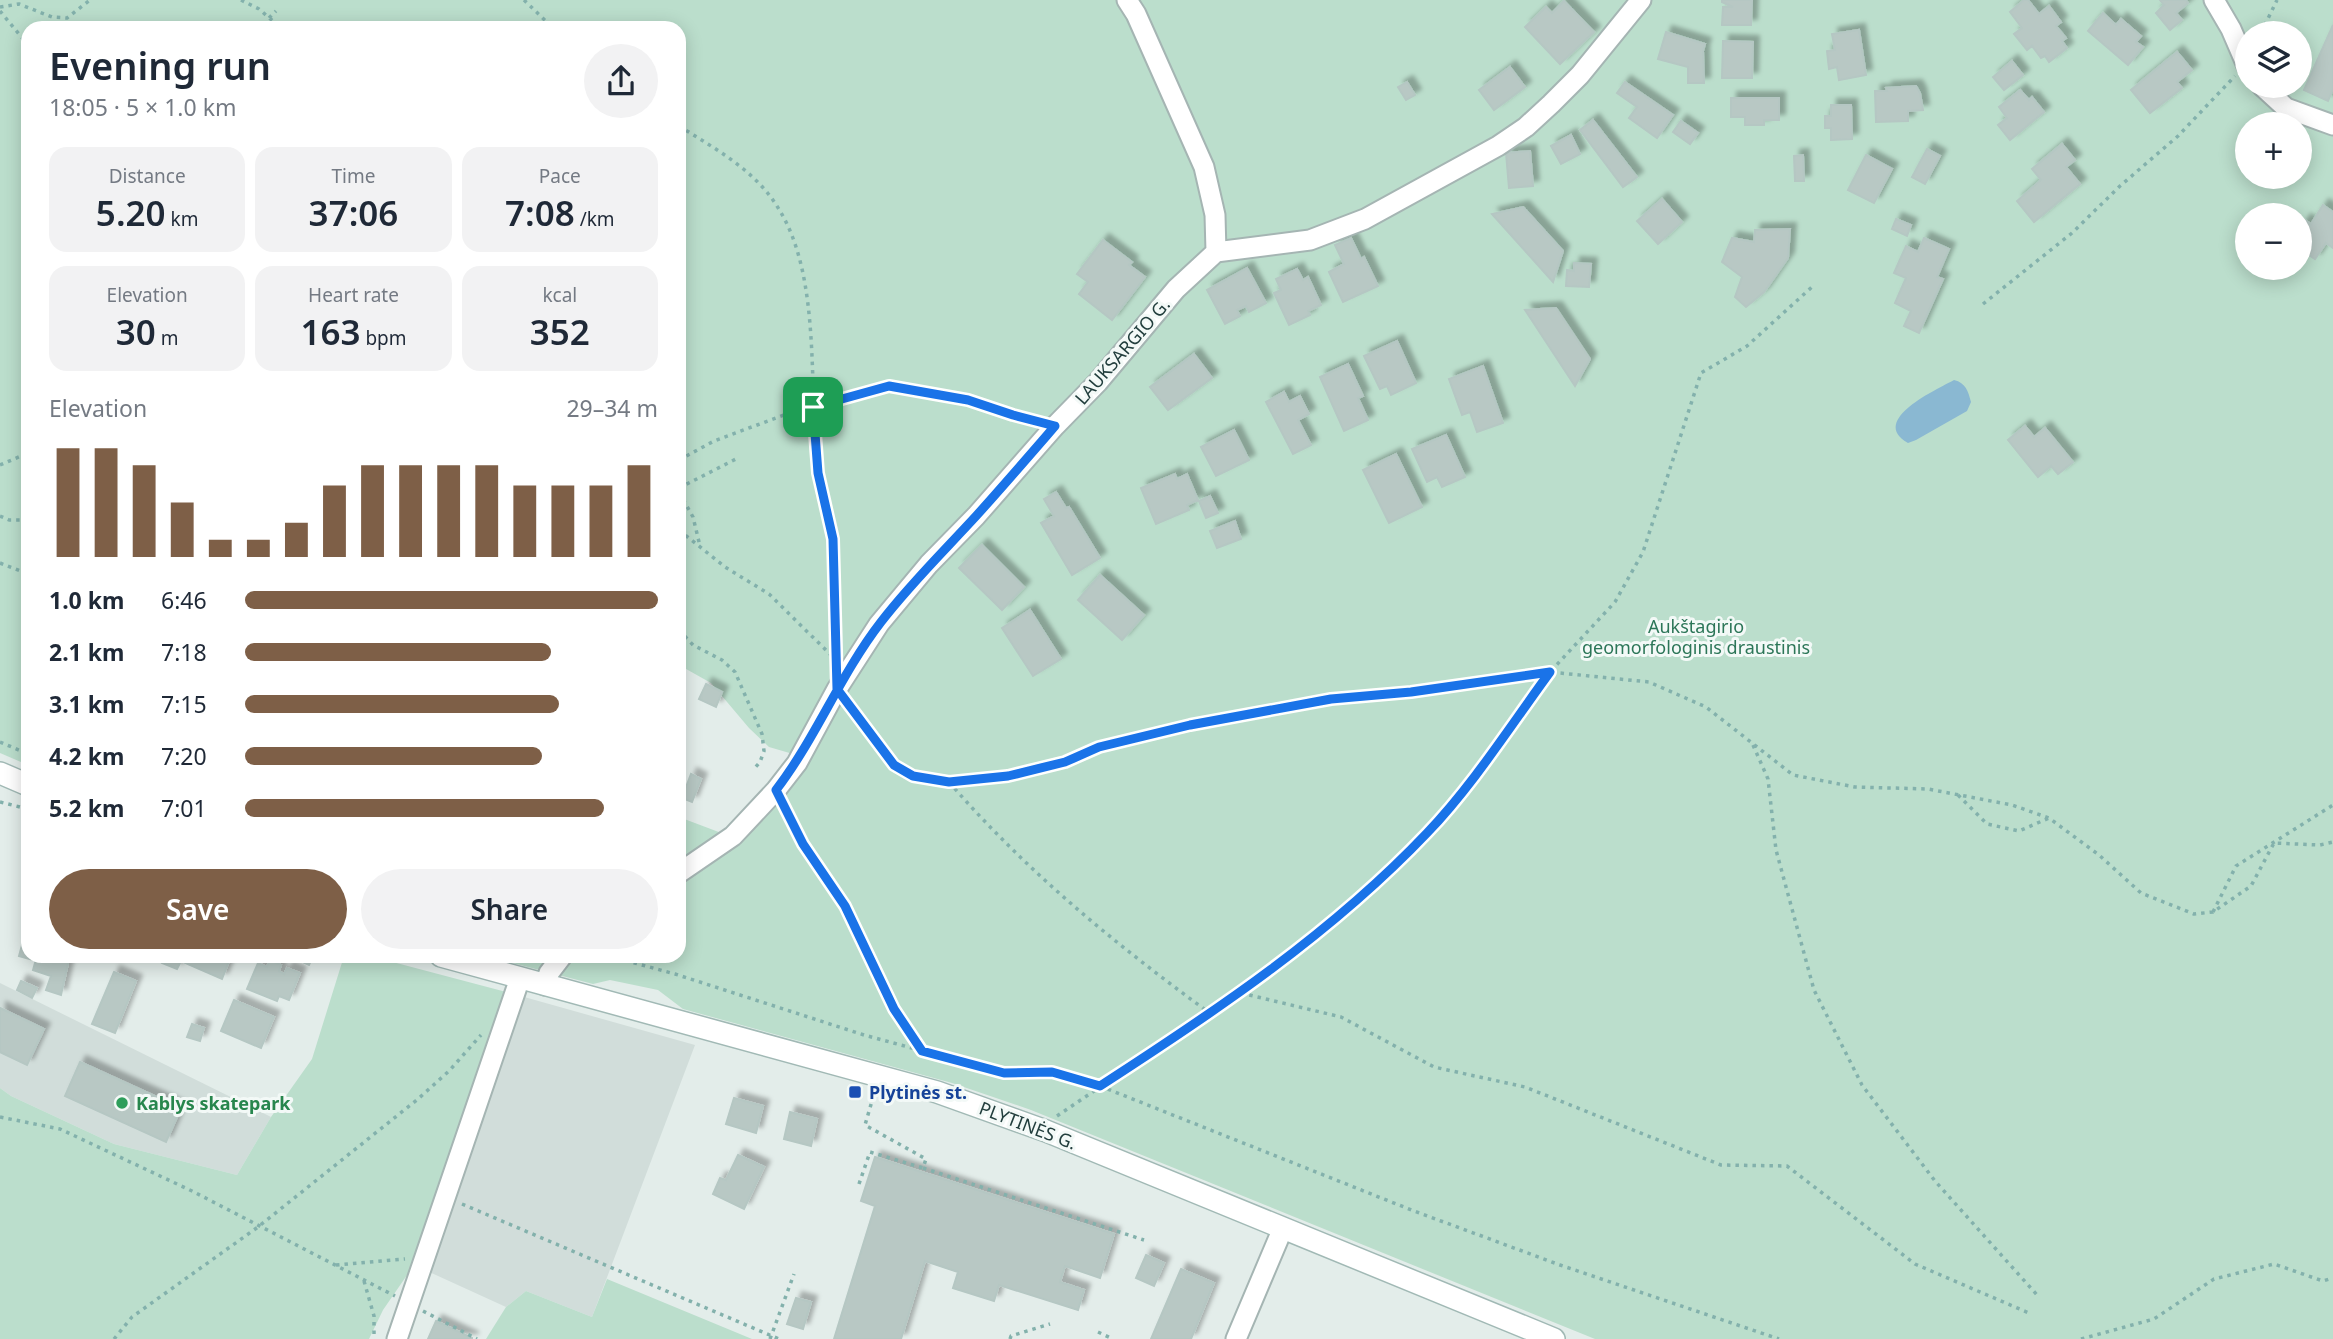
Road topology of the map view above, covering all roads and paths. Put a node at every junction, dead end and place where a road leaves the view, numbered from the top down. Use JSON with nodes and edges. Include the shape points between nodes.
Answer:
{"nodes":[{"id":1,"x":90,"y":0,"type":"edge"},
{"id":2,"x":241,"y":0,"type":"edge"},
{"id":3,"x":524,"y":0,"type":"edge"},
{"id":4,"x":1127,"y":0,"type":"edge"},
{"id":5,"x":1641,"y":0,"type":"edge"},
{"id":6,"x":2214,"y":0,"type":"edge"},
{"id":7,"x":2277,"y":0,"type":"edge"},
{"id":8,"x":0,"y":9,"type":"edge"},
{"id":9,"x":276,"y":11,"type":"dead end"},
{"id":10,"x":269,"y":18,"type":"junction"},
{"id":11,"x":273,"y":21,"type":"edge"},
{"id":12,"x":546,"y":21,"type":"edge"},
{"id":13,"x":2267,"y":21,"type":"edge"},
{"id":14,"x":21,"y":36,"type":"edge"},
{"id":15,"x":2235,"y":39,"type":"edge"},
{"id":16,"x":2235,"y":76,"type":"edge"},
{"id":17,"x":2275,"y":98,"type":"edge"},
{"id":18,"x":2333,"y":125,"type":"edge"},
{"id":19,"x":686,"y":131,"type":"edge"},
{"id":20,"x":1216,"y":252,"type":"junction"},
{"id":21,"x":1814,"y":286,"type":"dead end"},
{"id":22,"x":1983,"y":304,"type":"dead end"},
{"id":23,"x":813,"y":407,"type":"junction"},
{"id":24,"x":1055,"y":426,"type":"junction"},
{"id":25,"x":21,"y":456,"type":"edge"},
{"id":26,"x":686,"y":456,"type":"edge"},
{"id":27,"x":736,"y":459,"type":"dead end"},
{"id":28,"x":0,"y":465,"type":"edge"},
{"id":29,"x":686,"y":486,"type":"edge"},
{"id":30,"x":686,"y":504,"type":"edge"},
{"id":31,"x":0,"y":516,"type":"edge"},
{"id":32,"x":21,"y":520,"type":"edge"},
{"id":33,"x":686,"y":534,"type":"edge"},
{"id":34,"x":701,"y":548,"type":"junction"},
{"id":35,"x":0,"y":563,"type":"edge"},
{"id":36,"x":21,"y":571,"type":"edge"},
{"id":37,"x":686,"y":638,"type":"edge"},
{"id":38,"x":835,"y":659,"type":"junction"},
{"id":39,"x":1550,"y":672,"type":"junction"},
{"id":40,"x":837,"y":689,"type":"junction"},
{"id":41,"x":0,"y":742,"type":"edge"},
{"id":42,"x":1753,"y":744,"type":"junction"},
{"id":43,"x":21,"y":751,"type":"edge"},
{"id":44,"x":753,"y":770,"type":"dead end"},
{"id":45,"x":0,"y":773,"type":"edge"},
{"id":46,"x":21,"y":782,"type":"edge"},
{"id":47,"x":949,"y":782,"type":"junction"},
{"id":48,"x":776,"y":790,"type":"junction"},
{"id":49,"x":1956,"y":794,"type":"junction"},
{"id":50,"x":0,"y":802,"type":"edge"},
{"id":51,"x":2333,"y":805,"type":"edge"},
{"id":52,"x":21,"y":807,"type":"edge"},
{"id":53,"x":2049,"y":818,"type":"junction"},
{"id":54,"x":2333,"y":842,"type":"edge"},
{"id":55,"x":2274,"y":844,"type":"junction"},
{"id":56,"x":686,"y":868,"type":"edge"},
{"id":57,"x":2213,"y":912,"type":"junction"},
{"id":58,"x":466,"y":963,"type":"edge"},
{"id":59,"x":557,"y":963,"type":"edge"},
{"id":60,"x":635,"y":963,"type":"edge"},
{"id":61,"x":520,"y":978,"type":"junction"},
{"id":62,"x":545,"y":985,"type":"junction"},
{"id":63,"x":1241,"y":993,"type":"junction"},
{"id":64,"x":1211,"y":1014,"type":"junction"},
{"id":65,"x":487,"y":1028,"type":"dead end"},
{"id":66,"x":922,"y":1051,"type":"junction"},
{"id":67,"x":876,"y":1075,"type":"junction"},
{"id":68,"x":1100,"y":1086,"type":"junction"},
{"id":69,"x":0,"y":1117,"type":"edge"},
{"id":70,"x":1046,"y":1130,"type":"junction"},
{"id":71,"x":923,"y":1168,"type":"junction"},
{"id":72,"x":859,"y":1184,"type":"dead end"},
{"id":73,"x":445,"y":1197,"type":"junction"},
{"id":74,"x":258,"y":1227,"type":"junction"},
{"id":75,"x":1283,"y":1228,"type":"junction"},
{"id":76,"x":1144,"y":1240,"type":"dead end"},
{"id":77,"x":426,"y":1254,"type":"junction"},
{"id":78,"x":334,"y":1266,"type":"junction"},
{"id":79,"x":794,"y":1274,"type":"dead end"},
{"id":80,"x":2333,"y":1278,"type":"edge"},
{"id":81,"x":364,"y":1281,"type":"junction"},
{"id":82,"x":2038,"y":1296,"type":"dead end"},
{"id":83,"x":409,"y":1303,"type":"junction"},
{"id":84,"x":2029,"y":1313,"type":"dead end"},
{"id":85,"x":1050,"y":1324,"type":"dead end"},
{"id":86,"x":1098,"y":1332,"type":"dead end"},
{"id":87,"x":770,"y":1338,"type":"edge"},
{"id":88,"x":114,"y":1339,"type":"edge"},
{"id":89,"x":374,"y":1339,"type":"edge"},
{"id":90,"x":397,"y":1339,"type":"edge"},
{"id":91,"x":477,"y":1339,"type":"edge"},
{"id":92,"x":779,"y":1339,"type":"edge"},
{"id":93,"x":1010,"y":1339,"type":"edge"},
{"id":94,"x":1113,"y":1339,"type":"edge"},
{"id":95,"x":1237,"y":1339,"type":"edge"},
{"id":96,"x":1554,"y":1339,"type":"edge"},
{"id":97,"x":1779,"y":1339,"type":"edge"},
{"id":98,"x":2081,"y":1339,"type":"edge"}],
"edges":[{"from":1,"to":8,"type":"path","via":[[67,18],[19,4]]},
{"from":2,"to":10,"type":"path"},
{"from":3,"to":12,"type":"path"},
{"from":4,"to":20,"type":"street","via":[[1204,167],[1216,215]]},
{"from":5,"to":20,"type":"street","via":[[1570,85],[1526,127],[1498,146],[1365,219],[1310,240]]},
{"from":6,"to":15,"type":"street"},
{"from":7,"to":13,"type":"path"},
{"from":8,"to":14,"type":"path"},
{"from":9,"to":10,"type":"path"},
{"from":10,"to":11,"type":"path"},
{"from":16,"to":22,"type":"path","via":[[2072,233]]},
{"from":17,"to":18,"type":"street","via":[[2286,108]]},
{"from":19,"to":23,"type":"path","via":[[736,162],[767,191],[793,236],[811,346]]},
{"from":20,"to":24,"type":"street","name":"LAUKSARGIO G.","via":[[1176,289]]},
{"from":21,"to":39,"type":"path","via":[[1747,346],[1701,373],[1643,552],[1615,601]]},
{"from":23,"to":24,"type":"path","via":[[889,386],[968,400]]},
{"from":23,"to":26,"type":"path","via":[[714,441]]},
{"from":23,"to":38,"type":"path","via":[[818,473],[833,539]]},
{"from":24,"to":40,"type":"street","name":"LAUKSARGIO G.","via":[[929,564],[880,624]]},
{"from":25,"to":28,"type":"path"},
{"from":27,"to":29,"type":"path"},
{"from":30,"to":34,"type":"path"},
{"from":31,"to":32,"type":"path"},
{"from":33,"to":34,"type":"path"},
{"from":34,"to":38,"type":"path","via":[[769,594]]},
{"from":35,"to":36,"type":"path"},
{"from":37,"to":44,"type":"path","via":[[735,672],[762,734],[764,751]]},
{"from":38,"to":40,"type":"path"},
{"from":39,"to":42,"type":"path","via":[[1648,682],[1706,707]]},
{"from":39,"to":47,"type":"path","via":[[1331,699],[1190,725],[1008,776]]},
{"from":39,"to":63,"type":"path","via":[[1428,831],[1349,908]]},
{"from":40,"to":47,"type":"path","via":[[894,765],[913,776]]},
{"from":40,"to":48,"type":"street","name":"LAUKSARGIO G.","via":[[797,762]]},
{"from":41,"to":43,"type":"path"},
{"from":42,"to":49,"type":"path","via":[[1793,775],[1855,787]]},
{"from":42,"to":82,"type":"path","via":[[1768,779],[1776,850],[1814,990],[1862,1085],[1935,1181]]},
{"from":45,"to":46,"type":"main road"},
{"from":47,"to":64,"type":"path","via":[[1039,877]]},
{"from":48,"to":56,"type":"street","name":"LAUKSARGIO G.","via":[[733,836]]},
{"from":48,"to":66,"type":"path","via":[[803,844],[845,906],[894,1009]]},
{"from":49,"to":53,"type":"path"},
{"from":49,"to":53,"type":"path","via":[[1987,824],[2019,831]]},
{"from":50,"to":52,"type":"path"},
{"from":51,"to":55,"type":"path"},
{"from":53,"to":57,"type":"path","via":[[2141,893],[2194,914]]},
{"from":54,"to":55,"type":"path"},
{"from":55,"to":57,"type":"path","via":[[2251,886]]},
{"from":55,"to":57,"type":"path","via":[[2236,866]]},
{"from":58,"to":61,"type":"main road","name":"PLYTINĖS G."},
{"from":59,"to":62,"type":"street"},
{"from":60,"to":66,"type":"path"},
{"from":61,"to":62,"type":"main road","name":"PLYTINĖS G."},
{"from":61,"to":73,"type":"street"},
{"from":62,"to":67,"type":"main road","name":"PLYTINĖS G."},
{"from":63,"to":64,"type":"path"},
{"from":63,"to":84,"type":"path","via":[[1341,1017],[1434,1067],[1525,1087],[1721,1165],[1787,1166],[1915,1264]]},
{"from":64,"to":68,"type":"path"},
{"from":65,"to":74,"type":"path","via":[[418,1099]]},
{"from":66,"to":68,"type":"path","via":[[1004,1073],[1052,1072]]},
{"from":67,"to":70,"type":"main road","name":"PLYTINĖS G."},
{"from":67,"to":71,"type":"path","via":[[865,1125],[926,1158]]},
{"from":68,"to":70,"type":"path","via":[[1056,1116]]},
{"from":68,"to":97,"type":"path","via":[[1414,1211]]},
{"from":69,"to":74,"type":"path","via":[[60,1129]]},
{"from":70,"to":75,"type":"main road","name":"PLYTINĖS G."},
{"from":71,"to":72,"type":"path","via":[[870,1152]]},
{"from":71,"to":76,"type":"path"},
{"from":73,"to":77,"type":"street"},
{"from":73,"to":87,"type":"path"},
{"from":74,"to":78,"type":"path"},
{"from":74,"to":88,"type":"path","via":[[132,1317]]},
{"from":75,"to":95,"type":"street"},
{"from":75,"to":96,"type":"main road","name":"PLYTINĖS G."},
{"from":77,"to":78,"type":"path"},
{"from":77,"to":83,"type":"street"},
{"from":78,"to":81,"type":"path"},
{"from":79,"to":87,"type":"path"},
{"from":80,"to":98,"type":"path","via":[[2323,1281],[2274,1264],[2214,1279],[2154,1319]]},
{"from":81,"to":83,"type":"path"},
{"from":81,"to":89,"type":"path","via":[[374,1316]]},
{"from":83,"to":90,"type":"street"},
{"from":83,"to":91,"type":"path"},
{"from":85,"to":93,"type":"path"},
{"from":86,"to":94,"type":"path"},
{"from":87,"to":92,"type":"path"}]}
